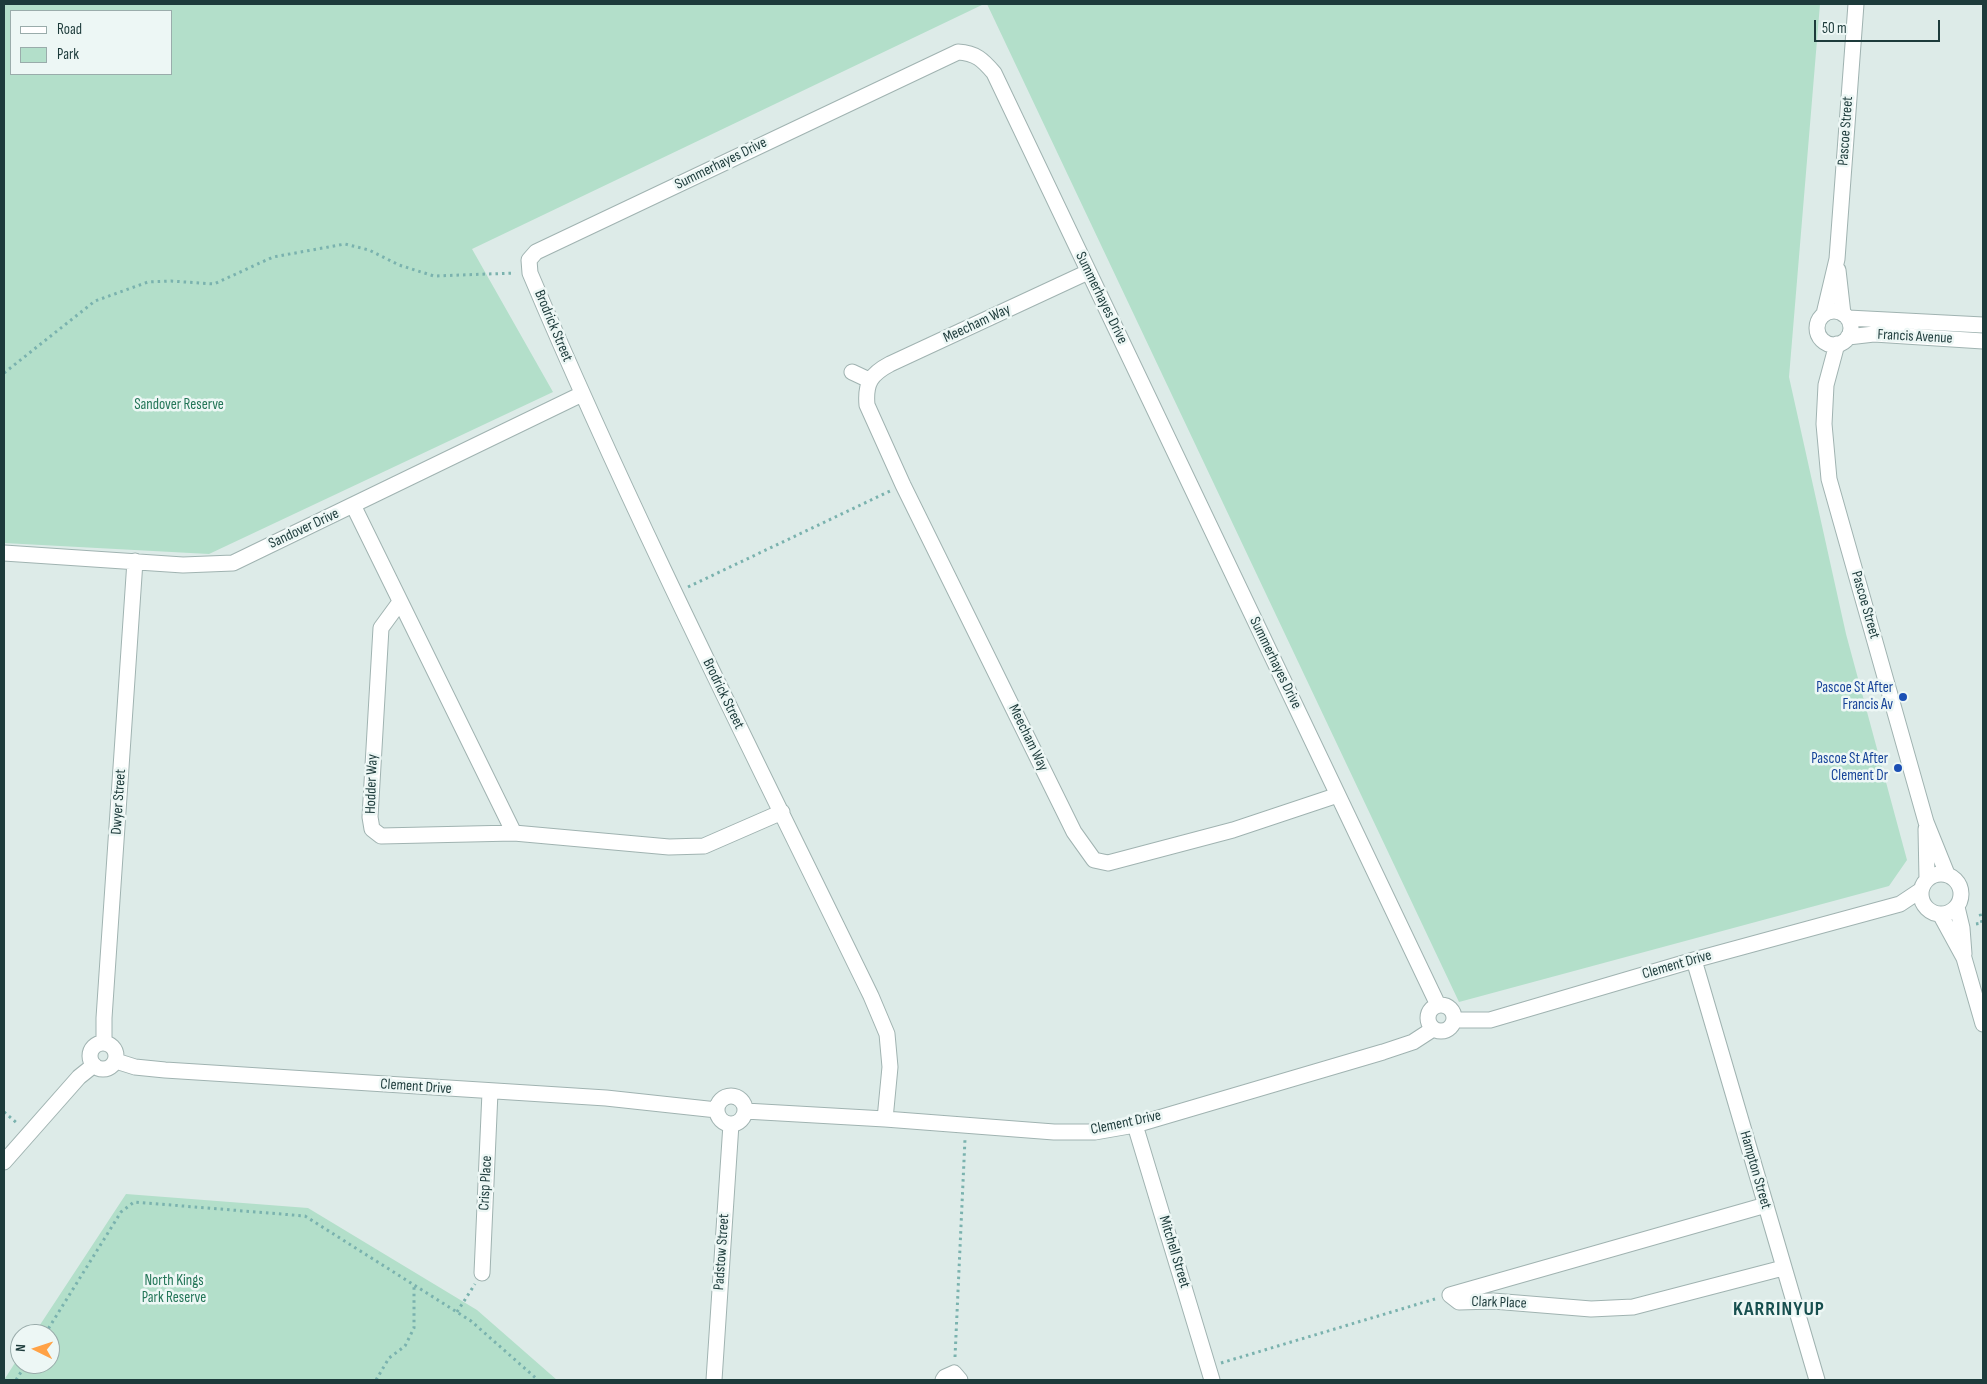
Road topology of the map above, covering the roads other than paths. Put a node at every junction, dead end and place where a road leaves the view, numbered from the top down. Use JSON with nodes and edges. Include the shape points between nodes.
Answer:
{"nodes":[{"id":1,"x":1856,"y":4,"type":"edge"},
{"id":2,"x":1837,"y":259,"type":"junction"},
{"id":3,"x":530,"y":272,"type":"joint"},
{"id":4,"x":1088,"y":272,"type":"junction"},
{"id":5,"x":1824,"y":314,"type":"junction"},
{"id":6,"x":1845,"y":316,"type":"junction"},
{"id":7,"x":1983,"y":325,"type":"edge"},
{"id":8,"x":1820,"y":337,"type":"junction"},
{"id":9,"x":1842,"y":340,"type":"junction"},
{"id":10,"x":1983,"y":341,"type":"edge"},
{"id":11,"x":852,"y":372,"type":"dead end"},
{"id":12,"x":869,"y":380,"type":"junction"},
{"id":13,"x":1826,"y":385,"type":"junction"},
{"id":14,"x":582,"y":394,"type":"junction"},
{"id":15,"x":353,"y":505,"type":"junction"},
{"id":16,"x":4,"y":553,"type":"edge"},
{"id":17,"x":135,"y":561,"type":"junction"},
{"id":18,"x":400,"y":602,"type":"junction"},
{"id":19,"x":1338,"y":795,"type":"junction"},
{"id":20,"x":782,"y":812,"type":"junction"},
{"id":21,"x":1926,"y":822,"type":"junction"},
{"id":22,"x":514,"y":833,"type":"junction"},
{"id":23,"x":1947,"y":874,"type":"junction"},
{"id":24,"x":1924,"y":884,"type":"junction"},
{"id":25,"x":1900,"y":904,"type":"junction"},
{"id":26,"x":1957,"y":908,"type":"junction"},
{"id":27,"x":1934,"y":912,"type":"junction"},
{"id":28,"x":1964,"y":958,"type":"junction"},
{"id":29,"x":1694,"y":960,"type":"junction"},
{"id":30,"x":1438,"y":1005,"type":"junction"},
{"id":31,"x":1455,"y":1020,"type":"junction"},
{"id":32,"x":1983,"y":1024,"type":"edge"},
{"id":33,"x":1434,"y":1028,"type":"junction"},
{"id":34,"x":104,"y":1042,"type":"junction"},
{"id":35,"x":116,"y":1061,"type":"junction"},
{"id":36,"x":94,"y":1065,"type":"junction"},
{"id":37,"x":490,"y":1092,"type":"junction"},
{"id":38,"x":717,"y":1110,"type":"junction"},
{"id":39,"x":745,"y":1111,"type":"junction"},
{"id":40,"x":885,"y":1119,"type":"junction"},
{"id":41,"x":731,"y":1124,"type":"junction"},
{"id":42,"x":1135,"y":1125,"type":"junction"},
{"id":43,"x":4,"y":1162,"type":"edge"},
{"id":44,"x":1766,"y":1205,"type":"junction"},
{"id":45,"x":1783,"y":1268,"type":"junction"},
{"id":46,"x":482,"y":1274,"type":"road end"},
{"id":47,"x":1210,"y":1373,"type":"edge"},
{"id":48,"x":714,"y":1380,"type":"edge"},
{"id":49,"x":1817,"y":1380,"type":"edge"}],
"edges":[{"from":1,"to":2,"type":"street","name":"Pascoe Street"},
{"from":2,"to":5,"type":"street","name":"Pascoe Street"},
{"from":2,"to":6,"type":"street","name":"Pascoe Street"},
{"from":3,"to":4,"type":"street","name":"Summerhayes Drive","via":[[529,260],[536,252],[958,52],[969,52],[982,58],[994,73]]},
{"from":3,"to":14,"type":"street","name":"Brodrick Street"},
{"from":4,"to":12,"type":"street","name":"Meecham Way","via":[[890,364]]},
{"from":4,"to":19,"type":"street","name":"Summerhayes Drive"},
{"from":5,"to":6,"type":"street","via":[[1834,311]]},
{"from":5,"to":8,"type":"street","via":[[1817,327]]},
{"from":6,"to":7,"type":"street","name":"Francis Avenue"},
{"from":6,"to":9,"type":"street","via":[[1850,328]]},
{"from":8,"to":9,"type":"street","via":[[1827,343]]},
{"from":8,"to":13,"type":"street","name":"Pascoe Street"},
{"from":9,"to":10,"type":"street","name":"Francis Avenue","via":[[1874,334]]},
{"from":9,"to":13,"type":"street","name":"Pascoe Street"},
{"from":11,"to":12,"type":"street"},
{"from":12,"to":19,"type":"street","name":"Meecham Way","via":[[867,405],[904,485],[1074,832],[1094,860],[1108,863],[1204,838]]},
{"from":13,"to":21,"type":"street","name":"Pascoe Street","via":[[1824,424],[1829,479]]},
{"from":14,"to":15,"type":"street","name":"Sandover Drive"},
{"from":14,"to":20,"type":"street","name":"Brodrick Street","via":[[674,594]]},
{"from":15,"to":17,"type":"street","name":"Sandover Drive","via":[[232,563],[183,565]]},
{"from":15,"to":18,"type":"street"},
{"from":16,"to":17,"type":"street","name":"Sandover Drive"},
{"from":17,"to":34,"type":"street","name":"Dwyer Street"},
{"from":18,"to":22,"type":"street"},
{"from":18,"to":22,"type":"street","name":"Hodder Way","via":[[381,628],[370,795],[372,829],[381,836]]},
{"from":19,"to":30,"type":"street","name":"Summerhayes Drive"},
{"from":20,"to":22,"type":"street","name":"Hodder Way","via":[[704,846],[669,847]]},
{"from":20,"to":40,"type":"street","name":"Brodrick Street","via":[[887,1034],[890,1067]]},
{"from":21,"to":23,"type":"street","name":"Pascoe Street"},
{"from":21,"to":24,"type":"street","name":"Pascoe Street"},
{"from":23,"to":24,"type":"street","via":[[1936,874]]},
{"from":23,"to":26,"type":"street","name":"Pascoe Street","via":[[1961,888]]},
{"from":24,"to":25,"type":"street","name":"Clement Drive"},
{"from":24,"to":27,"type":"street","name":"Pascoe Street","via":[[1923,903]]},
{"from":25,"to":27,"type":"street","name":"Clement Drive"},
{"from":25,"to":29,"type":"street","name":"Clement Drive"},
{"from":26,"to":27,"type":"street","via":[[1946,914]]},
{"from":26,"to":28,"type":"street","name":"Pascoe Street"},
{"from":27,"to":28,"type":"street","name":"Pascoe Street"},
{"from":28,"to":32,"type":"street","name":"Pascoe Street"},
{"from":29,"to":31,"type":"street","name":"Clement Drive","via":[[1490,1020]]},
{"from":29,"to":44,"type":"street","name":"Hampton Street"},
{"from":30,"to":31,"type":"street","via":[[1452,1009]]},
{"from":30,"to":33,"type":"street","via":[[1428,1015]]},
{"from":31,"to":33,"type":"street","via":[[1445,1031]]},
{"from":33,"to":42,"type":"street","name":"Clement Drive","via":[[1413,1042],[1383,1052]]},
{"from":34,"to":35,"type":"street","via":[[113,1046]]},
{"from":34,"to":36,"type":"street","via":[[91,1050]]},
{"from":35,"to":36,"type":"street","via":[[103,1069]]},
{"from":35,"to":37,"type":"street","name":"Clement Drive","via":[[165,1070]]},
{"from":36,"to":43,"type":"street","via":[[79,1077]]},
{"from":37,"to":38,"type":"street","name":"Clement Drive","via":[[606,1098]]},
{"from":37,"to":46,"type":"street","name":"Crisp Place"},
{"from":38,"to":39,"type":"street","via":[[723,1099],[730,1096],[741,1100]]},
{"from":38,"to":41,"type":"street","via":[[723,1121]]},
{"from":39,"to":40,"type":"street","name":"Clement Drive"},
{"from":39,"to":41,"type":"street","via":[[741,1120]]},
{"from":40,"to":42,"type":"street","name":"Clement Drive","via":[[1054,1132],[1095,1132]]},
{"from":41,"to":48,"type":"street","name":"Padstow Street"},
{"from":42,"to":47,"type":"street","name":"Mitchell Street"},
{"from":44,"to":45,"type":"street","name":"Hampton Street"},
{"from":44,"to":45,"type":"street","name":"Clark Place","via":[[1450,1295],[1459,1302],[1493,1301],[1591,1309],[1633,1307]]},
{"from":45,"to":49,"type":"street","name":"Hampton Street"}]}
